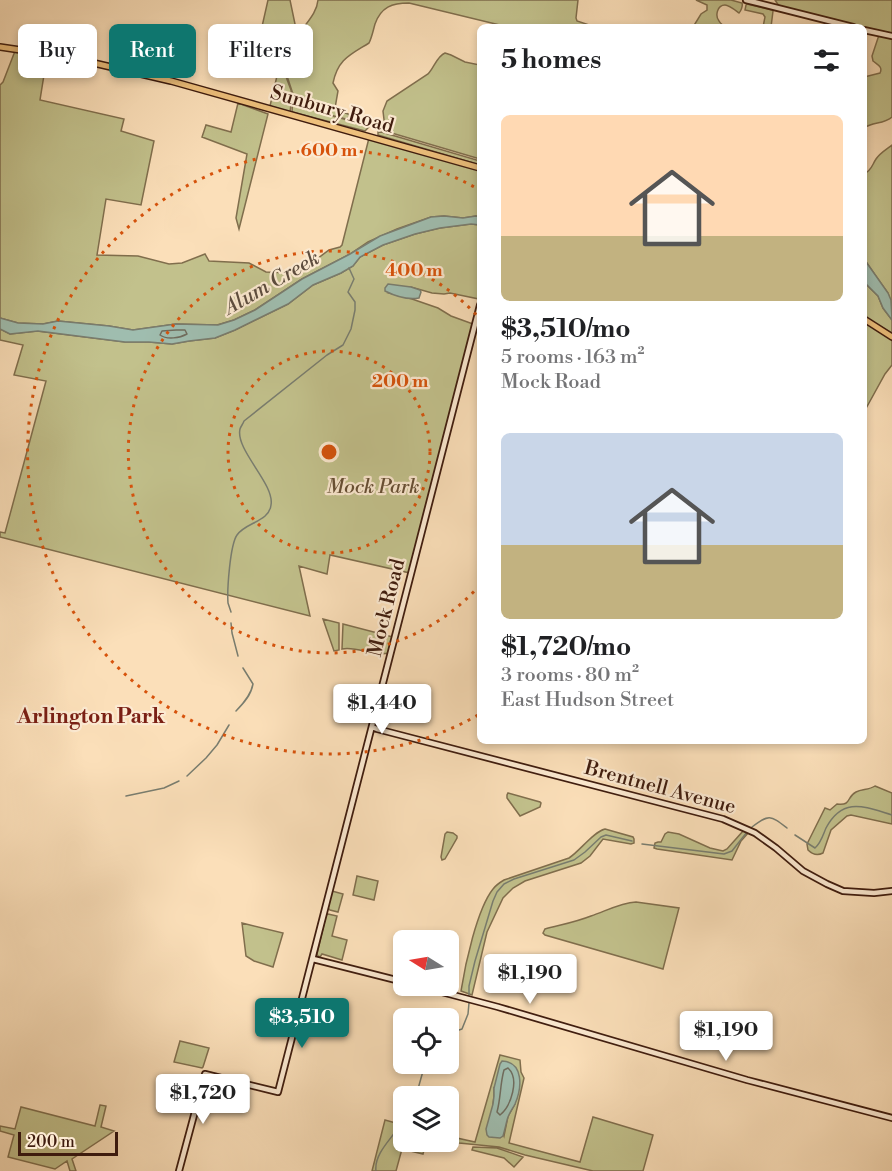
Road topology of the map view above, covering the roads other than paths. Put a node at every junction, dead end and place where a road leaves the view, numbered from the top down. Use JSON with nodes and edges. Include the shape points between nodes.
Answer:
{"nodes":[{"id":1,"x":746,"y":0,"type":"edge"},
{"id":2,"x":841,"y":24,"type":"edge"},
{"id":3,"x":867,"y":31,"type":"edge"},
{"id":4,"x":892,"y":36,"type":"edge"},
{"id":5,"x":0,"y":46,"type":"edge"},
{"id":6,"x":477,"y":167,"type":"edge"},
{"id":7,"x":477,"y":317,"type":"edge"},
{"id":8,"x":867,"y":321,"type":"edge"},
{"id":9,"x":892,"y":337,"type":"edge"},
{"id":10,"x":372,"y":727,"type":"junction"},
{"id":11,"x":892,"y":891,"type":"edge"},
{"id":12,"x":313,"y":959,"type":"junction"},
{"id":13,"x":393,"y":979,"type":"edge"},
{"id":14,"x":457,"y":996,"type":"edge"},
{"id":15,"x":892,"y":1118,"type":"edge"},
{"id":16,"x":179,"y":1171,"type":"edge"}],
"edges":[{"from":1,"to":2,"type":"street"},
{"from":3,"to":4,"type":"street"},
{"from":5,"to":6,"type":"main road","name":"Sunbury Road","via":[[171,81]]},
{"from":7,"to":10,"type":"street","name":"Mock Road"},
{"from":8,"to":9,"type":"main road"},
{"from":10,"to":11,"type":"street","name":"Brentnell Avenue","via":[[723,819],[755,833],[802,871],[843,891]]},
{"from":10,"to":12,"type":"street","name":"Mock Road"},
{"from":12,"to":13,"type":"street"},
{"from":12,"to":16,"type":"street","name":"Mock Road","via":[[278,1092],[205,1074]]},
{"from":14,"to":15,"type":"street"}]}
